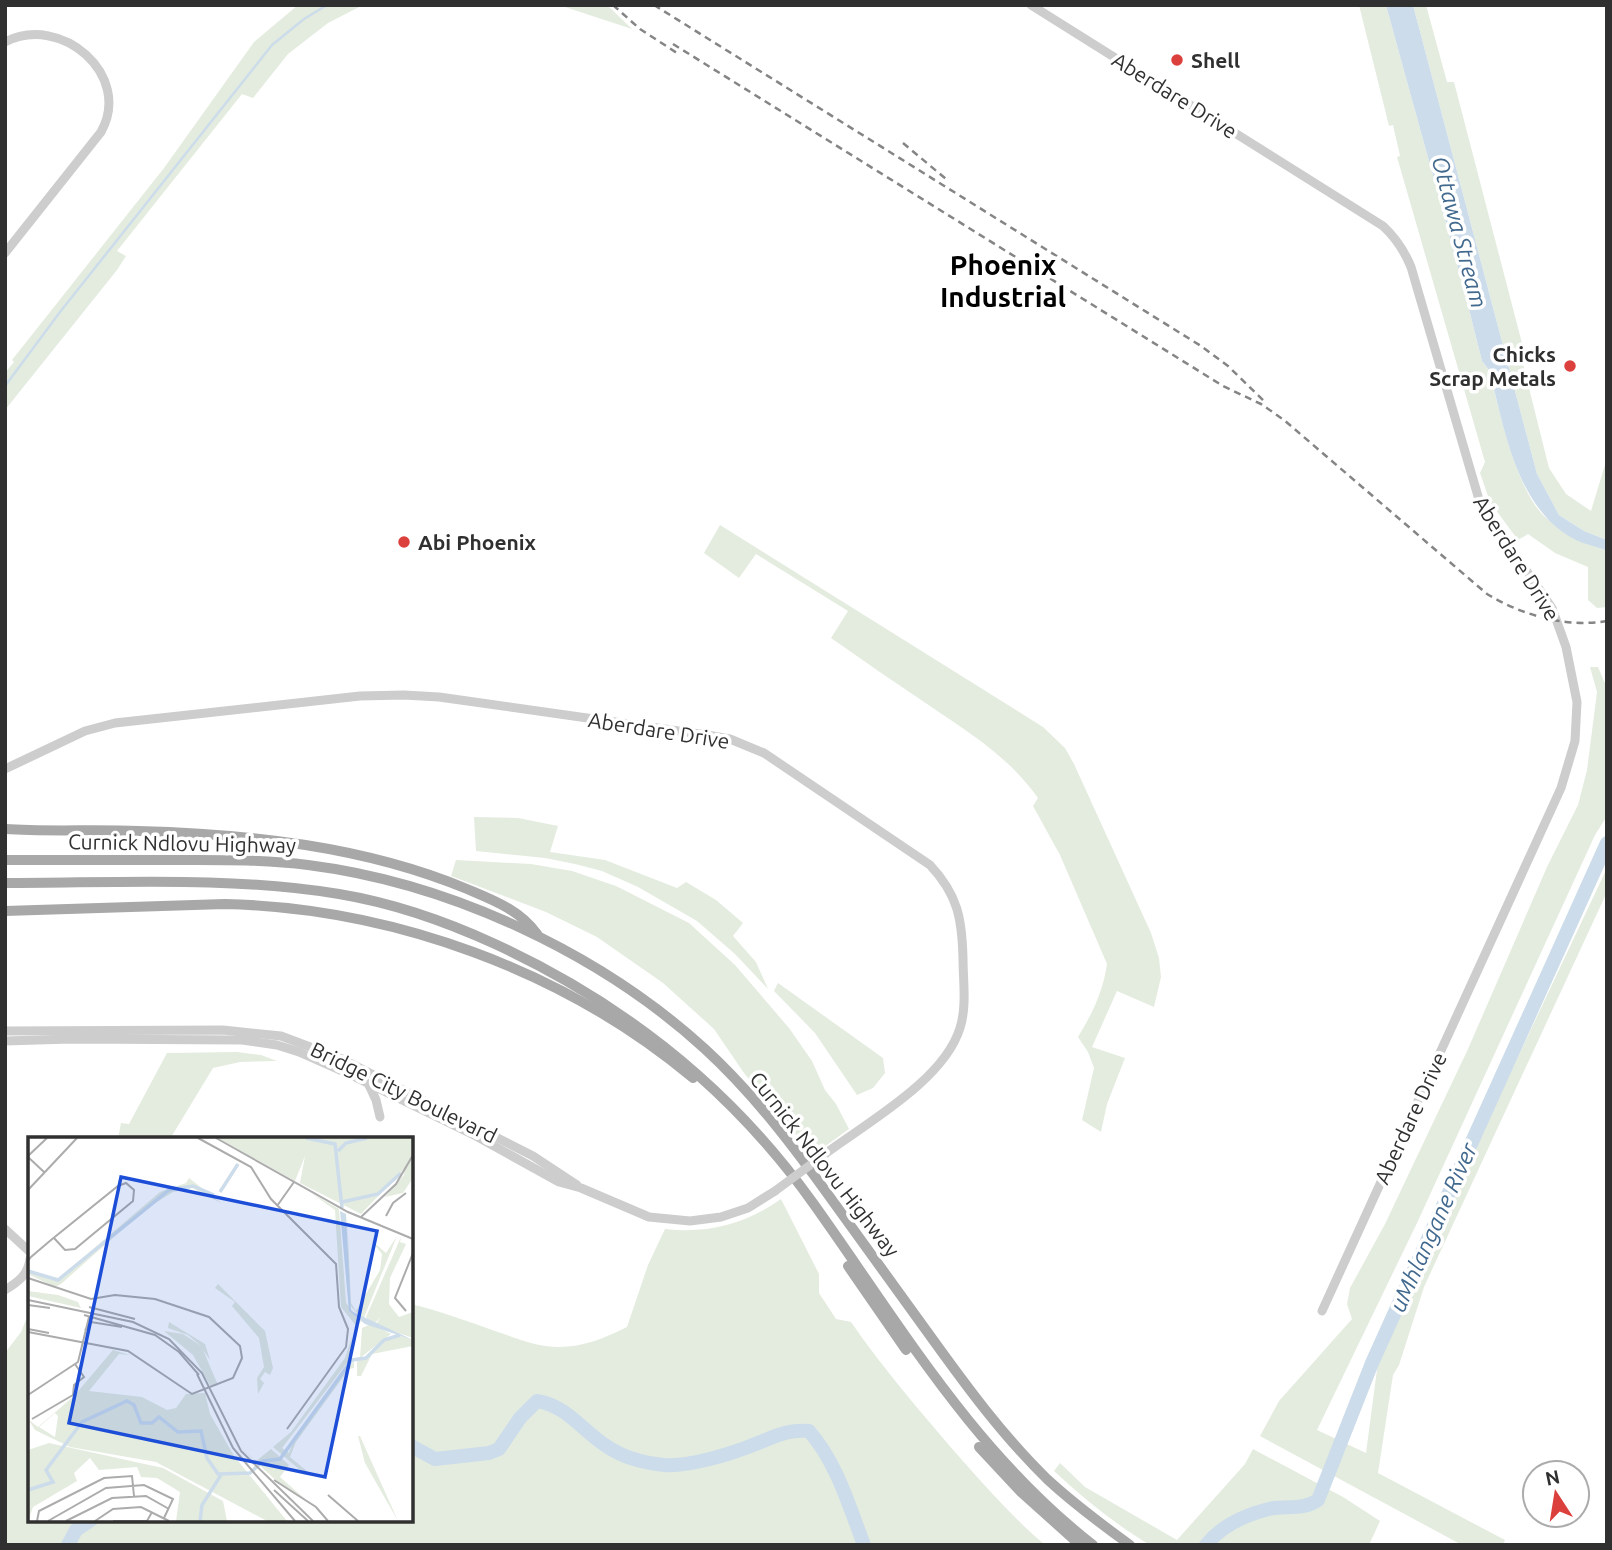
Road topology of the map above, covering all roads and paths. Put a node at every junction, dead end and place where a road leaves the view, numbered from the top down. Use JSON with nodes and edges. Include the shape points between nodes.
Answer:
{"nodes":[{"id":1,"x":1031,"y":5,"type":"edge"},
{"id":2,"x":5,"y":42,"type":"edge"},
{"id":3,"x":5,"y":253,"type":"edge"},
{"id":4,"x":5,"y":769,"type":"edge"},
{"id":5,"x":5,"y":829,"type":"edge"},
{"id":6,"x":5,"y":860,"type":"edge"},
{"id":7,"x":5,"y":883,"type":"edge"},
{"id":8,"x":5,"y":905,"type":"edge"},
{"id":9,"x":42,"y":909,"type":"junction"},
{"id":10,"x":5,"y":911,"type":"edge"},
{"id":11,"x":540,"y":937,"type":"junction"},
{"id":12,"x":5,"y":1031,"type":"edge"},
{"id":13,"x":155,"y":1034,"type":"junction"},
{"id":14,"x":5,"y":1041,"type":"edge"},
{"id":15,"x":369,"y":1084,"type":"junction"},
{"id":16,"x":380,"y":1117,"type":"dead end"},
{"id":17,"x":825,"y":1154,"type":"joint"},
{"id":18,"x":561,"y":1178,"type":"junction"},
{"id":19,"x":5,"y":1229,"type":"edge"},
{"id":20,"x":28,"y":1250,"type":"edge"},
{"id":21,"x":28,"y":1270,"type":"edge"},
{"id":22,"x":5,"y":1290,"type":"edge"},
{"id":23,"x":1322,"y":1311,"type":"dead end"},
{"id":24,"x":1080,"y":1545,"type":"edge"},
{"id":25,"x":1093,"y":1545,"type":"edge"},
{"id":26,"x":1130,"y":1545,"type":"edge"}],
"edges":[{"from":1,"to":23,"type":"street","name":"Aberdare Drive","via":[[1394,236],[1411,267],[1480,503],[1552,608],[1573,678],[1575,741],[1561,788]]},
{"from":2,"to":3,"type":"street","via":[[36,33],[69,42],[103,74],[109,112],[101,132]]},
{"from":4,"to":17,"type":"street","name":"Aberdare Drive","via":[[85,731],[115,723],[393,695],[439,697],[707,735],[764,753],[930,865],[950,891],[960,920],[964,1007],[953,1043],[915,1088]]},
{"from":5,"to":11,"type":"main road","via":[[187,833],[364,855],[496,902],[526,921]]},
{"from":6,"to":11,"type":"main road","name":"Curnick Ndlovu Highway","via":[[254,860],[334,869],[437,894]]},
{"from":7,"to":25,"type":"main road","name":"Curnick Ndlovu Highway","via":[[246,884],[341,894],[459,928],[602,1001],[669,1048],[766,1142],[968,1422],[1039,1499]]},
{"from":8,"to":9,"type":"main road"},
{"from":9,"to":10,"type":"main road"},
{"from":9,"to":24,"type":"main road","via":[[261,905],[354,918],[509,967],[605,1016],[691,1077],[760,1145],[960,1424],[1021,1492]]},
{"from":11,"to":26,"type":"main road","name":"Curnick Ndlovu Highway","via":[[647,1002],[735,1079],[783,1134],[997,1426],[1046,1478]]},
{"from":12,"to":13,"type":"street","name":"Bridge City Boulevard"},
{"from":13,"to":14,"type":"street","name":"Bridge City Boulevard"},
{"from":13,"to":15,"type":"street","name":"Bridge City Boulevard","via":[[263,1042],[299,1052]]},
{"from":13,"to":18,"type":"street","name":"Bridge City Boulevard","via":[[257,1032],[310,1045],[533,1156]]},
{"from":15,"to":16,"type":"street"},
{"from":15,"to":18,"type":"street","name":"Bridge City Boulevard"},
{"from":17,"to":18,"type":"street","name":"Bridge City Boulevard","bridge":true,"via":[[737,1212],[690,1221],[649,1217]]},
{"from":19,"to":20,"type":"street"},
{"from":21,"to":22,"type":"street"}]}
